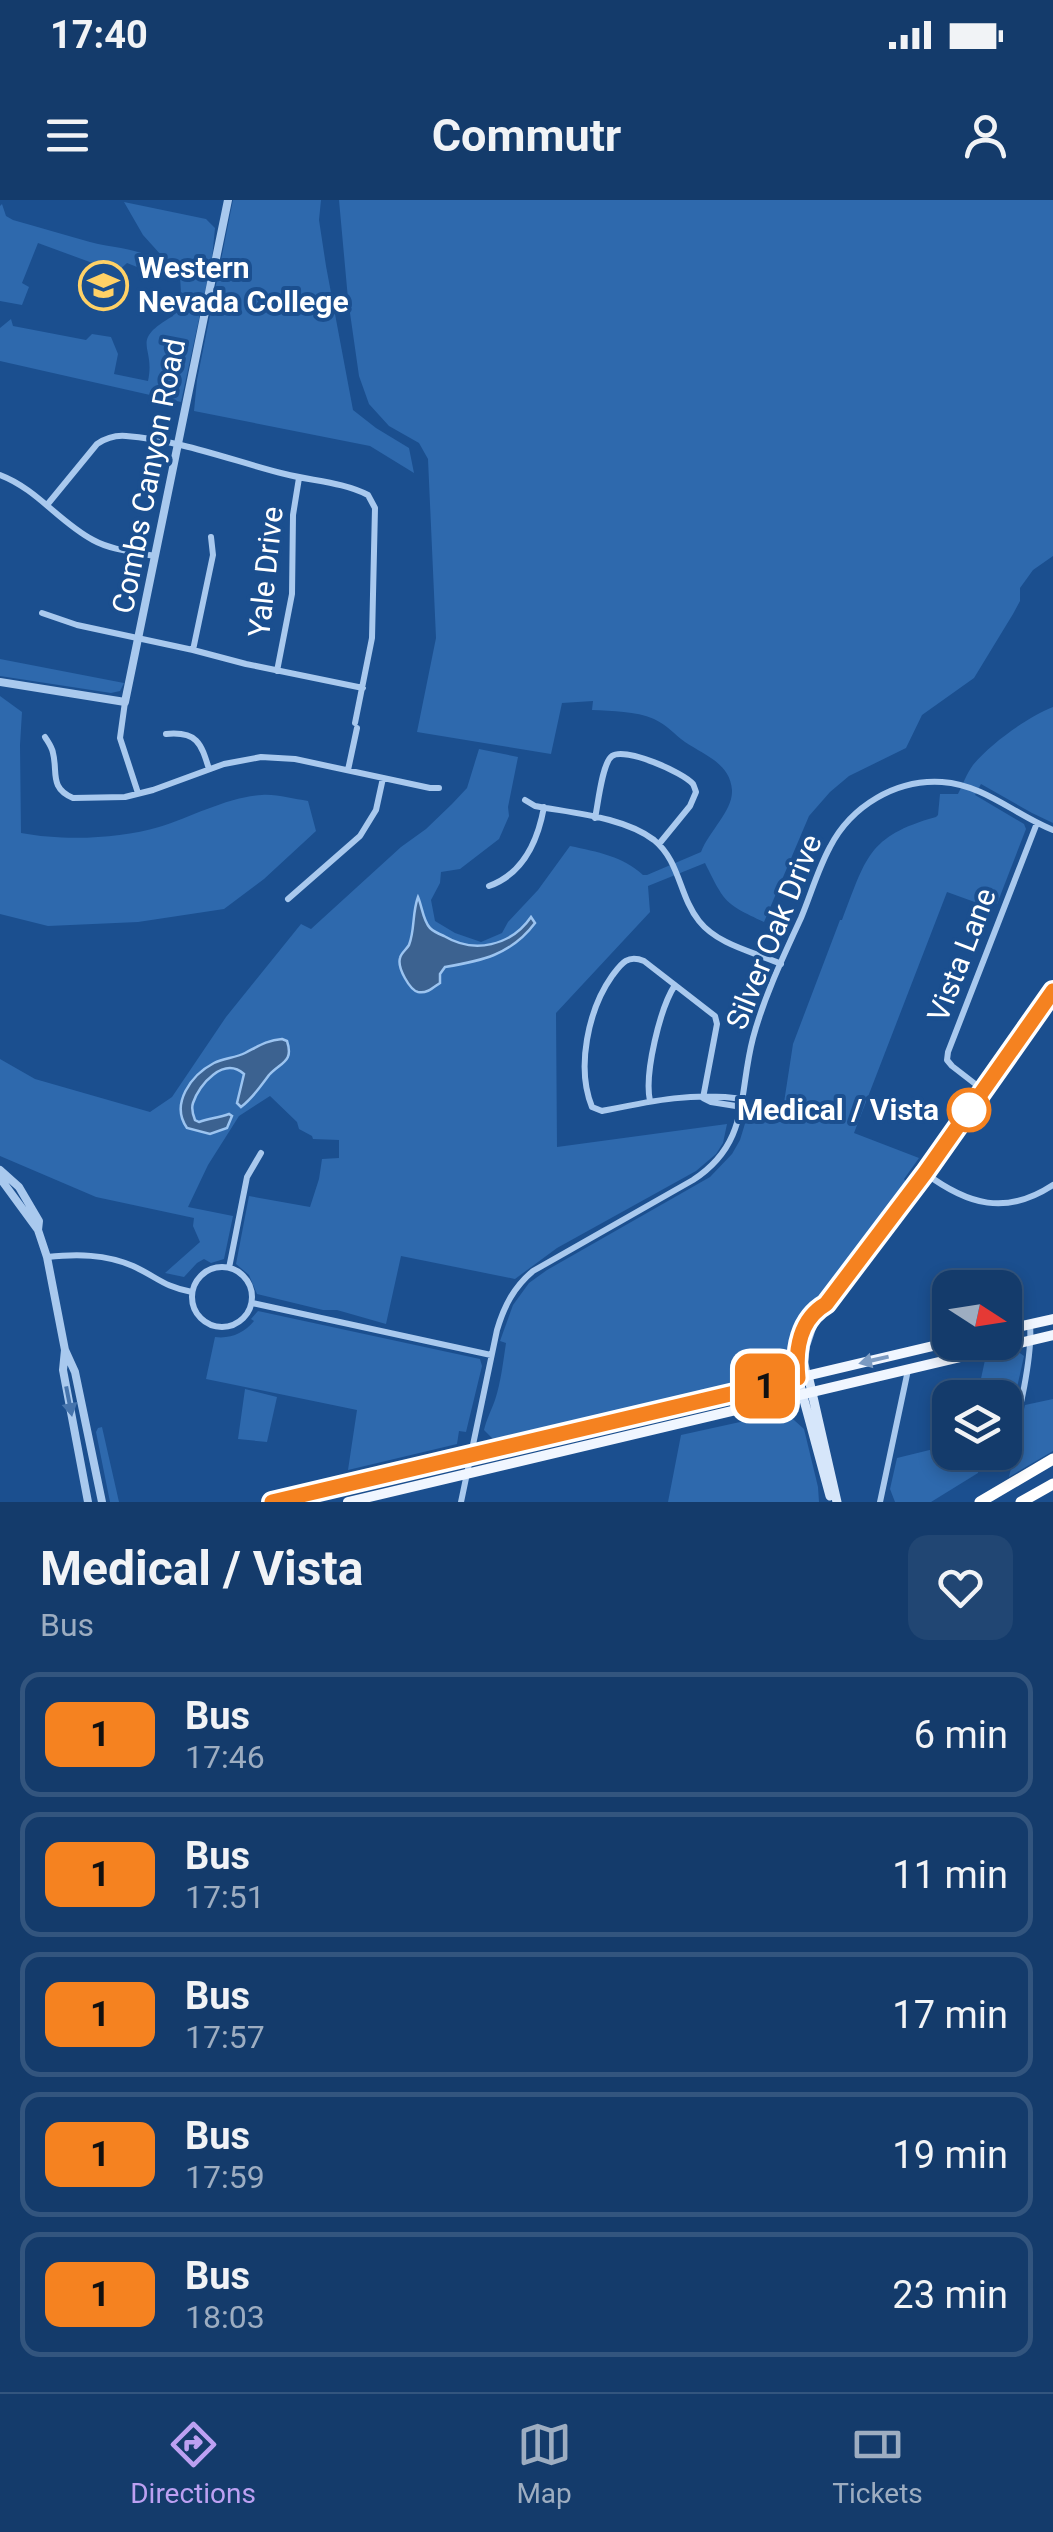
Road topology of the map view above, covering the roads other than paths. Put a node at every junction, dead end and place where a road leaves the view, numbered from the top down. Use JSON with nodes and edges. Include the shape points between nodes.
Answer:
{"nodes":[{"id":1,"x":228,"y":200,"type":"edge"},
{"id":2,"x":179,"y":445,"type":"junction"},
{"id":3,"x":0,"y":476,"type":"edge"},
{"id":4,"x":299,"y":478,"type":"junction"},
{"id":5,"x":47,"y":506,"type":"junction"},
{"id":6,"x":211,"y":537,"type":"dead end"},
{"id":7,"x":156,"y":556,"type":"junction"},
{"id":8,"x":42,"y":614,"type":"dead end"},
{"id":9,"x":140,"y":638,"type":"junction"},
{"id":10,"x":193,"y":650,"type":"junction"},
{"id":11,"x":277,"y":671,"type":"junction"},
{"id":12,"x":0,"y":682,"type":"edge"},
{"id":13,"x":363,"y":688,"type":"junction"},
{"id":14,"x":125,"y":702,"type":"junction"},
{"id":15,"x":166,"y":734,"type":"dead end"},
{"id":16,"x":45,"y":737,"type":"dead end"},
{"id":17,"x":209,"y":769,"type":"junction"},
{"id":18,"x":348,"y":770,"type":"junction"},
{"id":19,"x":383,"y":778,"type":"junction"},
{"id":20,"x":439,"y":788,"type":"dead end"},
{"id":21,"x":138,"y":793,"type":"junction"},
{"id":22,"x":525,"y":800,"type":"dead end"},
{"id":23,"x":544,"y":808,"type":"junction"},
{"id":24,"x":595,"y":818,"type":"junction"},
{"id":25,"x":1037,"y":823,"type":"junction"},
{"id":26,"x":1053,"y":830,"type":"edge"},
{"id":27,"x":659,"y":844,"type":"junction"},
{"id":28,"x":489,"y":886,"type":"dead end"},
{"id":29,"x":288,"y":899,"type":"dead end"},
{"id":30,"x":781,"y":964,"type":"junction"},
{"id":31,"x":676,"y":985,"type":"junction"},
{"id":32,"x":1053,"y":990,"type":"edge"},
{"id":33,"x":983,"y":1090,"type":"junction"},
{"id":34,"x":703,"y":1098,"type":"junction"},
{"id":35,"x":650,"y":1100,"type":"junction"},
{"id":36,"x":742,"y":1103,"type":"junction"},
{"id":37,"x":261,"y":1153,"type":"dead end"},
{"id":38,"x":925,"y":1173,"type":"junction"},
{"id":39,"x":0,"y":1174,"type":"edge"},
{"id":40,"x":1053,"y":1185,"type":"edge"},
{"id":41,"x":47,"y":1257,"type":"junction"},
{"id":42,"x":229,"y":1268,"type":"junction"},
{"id":43,"x":192,"y":1292,"type":"junction"},
{"id":44,"x":252,"y":1303,"type":"junction"},
{"id":45,"x":1053,"y":1318,"type":"edge"},
{"id":46,"x":1030,"y":1324,"type":"junction"},
{"id":47,"x":1022,"y":1326,"type":"edge"},
{"id":48,"x":1053,"y":1335,"type":"edge"},
{"id":49,"x":1031,"y":1340,"type":"junction"},
{"id":50,"x":932,"y":1346,"type":"edge"},
{"id":51,"x":65,"y":1350,"type":"junction"},
{"id":52,"x":491,"y":1355,"type":"junction"},
{"id":53,"x":908,"y":1369,"type":"junction"},
{"id":54,"x":803,"y":1376,"type":"junction"},
{"id":55,"x":1022,"y":1388,"type":"edge"},
{"id":56,"x":807,"y":1393,"type":"junction"},
{"id":57,"x":1053,"y":1459,"type":"edge"},
{"id":58,"x":469,"y":1465,"type":"junction"},
{"id":59,"x":1053,"y":1484,"type":"edge"},
{"id":60,"x":305,"y":1498,"type":"edge"},
{"id":61,"x":88,"y":1502,"type":"edge"},
{"id":62,"x":102,"y":1502,"type":"edge"},
{"id":63,"x":272,"y":1502,"type":"edge"},
{"id":64,"x":348,"y":1502,"type":"edge"},
{"id":65,"x":461,"y":1502,"type":"edge"},
{"id":66,"x":835,"y":1502,"type":"edge"},
{"id":67,"x":880,"y":1502,"type":"edge"},
{"id":68,"x":980,"y":1502,"type":"edge"},
{"id":69,"x":1021,"y":1502,"type":"edge"}],
"edges":[{"from":1,"to":2,"type":"street","name":"Combs Canyon Road"},
{"from":2,"to":4,"type":"street"},
{"from":2,"to":5,"type":"street","via":[[121,435],[104,439]]},
{"from":2,"to":7,"type":"street","name":"Combs Canyon Road"},
{"from":3,"to":5,"type":"street"},
{"from":4,"to":11,"type":"street","name":"Yale Drive","via":[[292,594]]},
{"from":4,"to":13,"type":"street","via":[[352,488],[368,495],[374,508],[372,638]]},
{"from":5,"to":7,"type":"street","via":[[98,543]]},
{"from":6,"to":10,"type":"street"},
{"from":7,"to":9,"type":"street","name":"Combs Canyon Road"},
{"from":8,"to":9,"type":"street"},
{"from":9,"to":10,"type":"street"},
{"from":9,"to":14,"type":"street","name":"Combs Canyon Road"},
{"from":10,"to":11,"type":"street"},
{"from":11,"to":13,"type":"street"},
{"from":12,"to":14,"type":"street"},
{"from":13,"to":18,"type":"street"},
{"from":14,"to":21,"type":"street","via":[[120,738]]},
{"from":15,"to":17,"type":"street","via":[[196,739]]},
{"from":16,"to":21,"type":"street","via":[[66,796]]},
{"from":17,"to":18,"type":"street","via":[[261,757]]},
{"from":17,"to":21,"type":"street"},
{"from":18,"to":19,"type":"street"},
{"from":19,"to":20,"type":"street"},
{"from":19,"to":29,"type":"street","via":[[376,810],[360,836]]},
{"from":22,"to":23,"type":"street"},
{"from":23,"to":24,"type":"street"},
{"from":23,"to":28,"type":"street","via":[[528,854]]},
{"from":24,"to":27,"type":"street","via":[[630,826]]},
{"from":24,"to":27,"type":"street","via":[[610,757],[662,766],[696,792]]},
{"from":25,"to":26,"type":"street","name":"Silver Oak Drive"},
{"from":25,"to":30,"type":"street","name":"Silver Oak Drive","via":[[964,785],[929,782],[885,793],[856,813],[831,844]]},
{"from":25,"to":33,"type":"street","name":"Vista Lane","via":[[948,1052],[952,1066]]},
{"from":27,"to":30,"type":"street","via":[[706,928]]},
{"from":30,"to":36,"type":"street","name":"Silver Oak Drive","via":[[754,1032]]},
{"from":31,"to":34,"type":"street","via":[[717,1021]]},
{"from":31,"to":35,"type":"street","via":[[662,1010]]},
{"from":31,"to":35,"type":"street","via":[[641,959],[628,958],[602,992],[589,1029],[592,1107],[602,1111]]},
{"from":32,"to":33,"type":"street"},
{"from":33,"to":38,"type":"street"},
{"from":34,"to":35,"type":"street"},
{"from":34,"to":36,"type":"street"},
{"from":36,"to":52,"type":"street","name":"Silver Oak Drive","via":[[728,1146],[708,1170],[524,1279],[500,1316]]},
{"from":37,"to":42,"type":"street","via":[[247,1177]]},
{"from":38,"to":40,"type":"street","via":[[966,1198],[1004,1204]]},
{"from":38,"to":54,"type":"street","via":[[810,1316],[796,1352]]},
{"from":39,"to":41,"type":"street","via":[[38,1230]]},
{"from":41,"to":43,"type":"street","via":[[105,1257]]},
{"from":41,"to":51,"type":"street"},
{"from":42,"to":43,"type":"street","via":[[205,1272]]},
{"from":42,"to":44,"type":"street","via":[[247,1281]]},
{"from":43,"to":44,"type":"street","via":[[196,1314],[216,1328],[239,1322]]},
{"from":44,"to":52,"type":"street"},
{"from":45,"to":46,"type":"main road"},
{"from":46,"to":47,"type":"main road"},
{"from":46,"to":49,"type":"street"},
{"from":48,"to":49,"type":"main road"},
{"from":49,"to":53,"type":"main road"},
{"from":49,"to":55,"type":"street"},
{"from":50,"to":54,"type":"main road","one_way":true},
{"from":51,"to":61,"type":"street","one_way":true},
{"from":51,"to":62,"type":"street"},
{"from":52,"to":58,"type":"street","name":"Silver Oak Drive"},
{"from":53,"to":56,"type":"main road"},
{"from":53,"to":67,"type":"street"},
{"from":54,"to":56,"type":"main road"},
{"from":54,"to":58,"type":"main road"},
{"from":56,"to":58,"type":"main road"},
{"from":56,"to":66,"type":"main road"},
{"from":57,"to":68,"type":"highway"},
{"from":58,"to":60,"type":"main road"},
{"from":58,"to":64,"type":"main road"},
{"from":58,"to":65,"type":"street","name":"Silver Oak Drive"},
{"from":59,"to":69,"type":"highway"},
{"from":60,"to":63,"type":"main road"}]}
